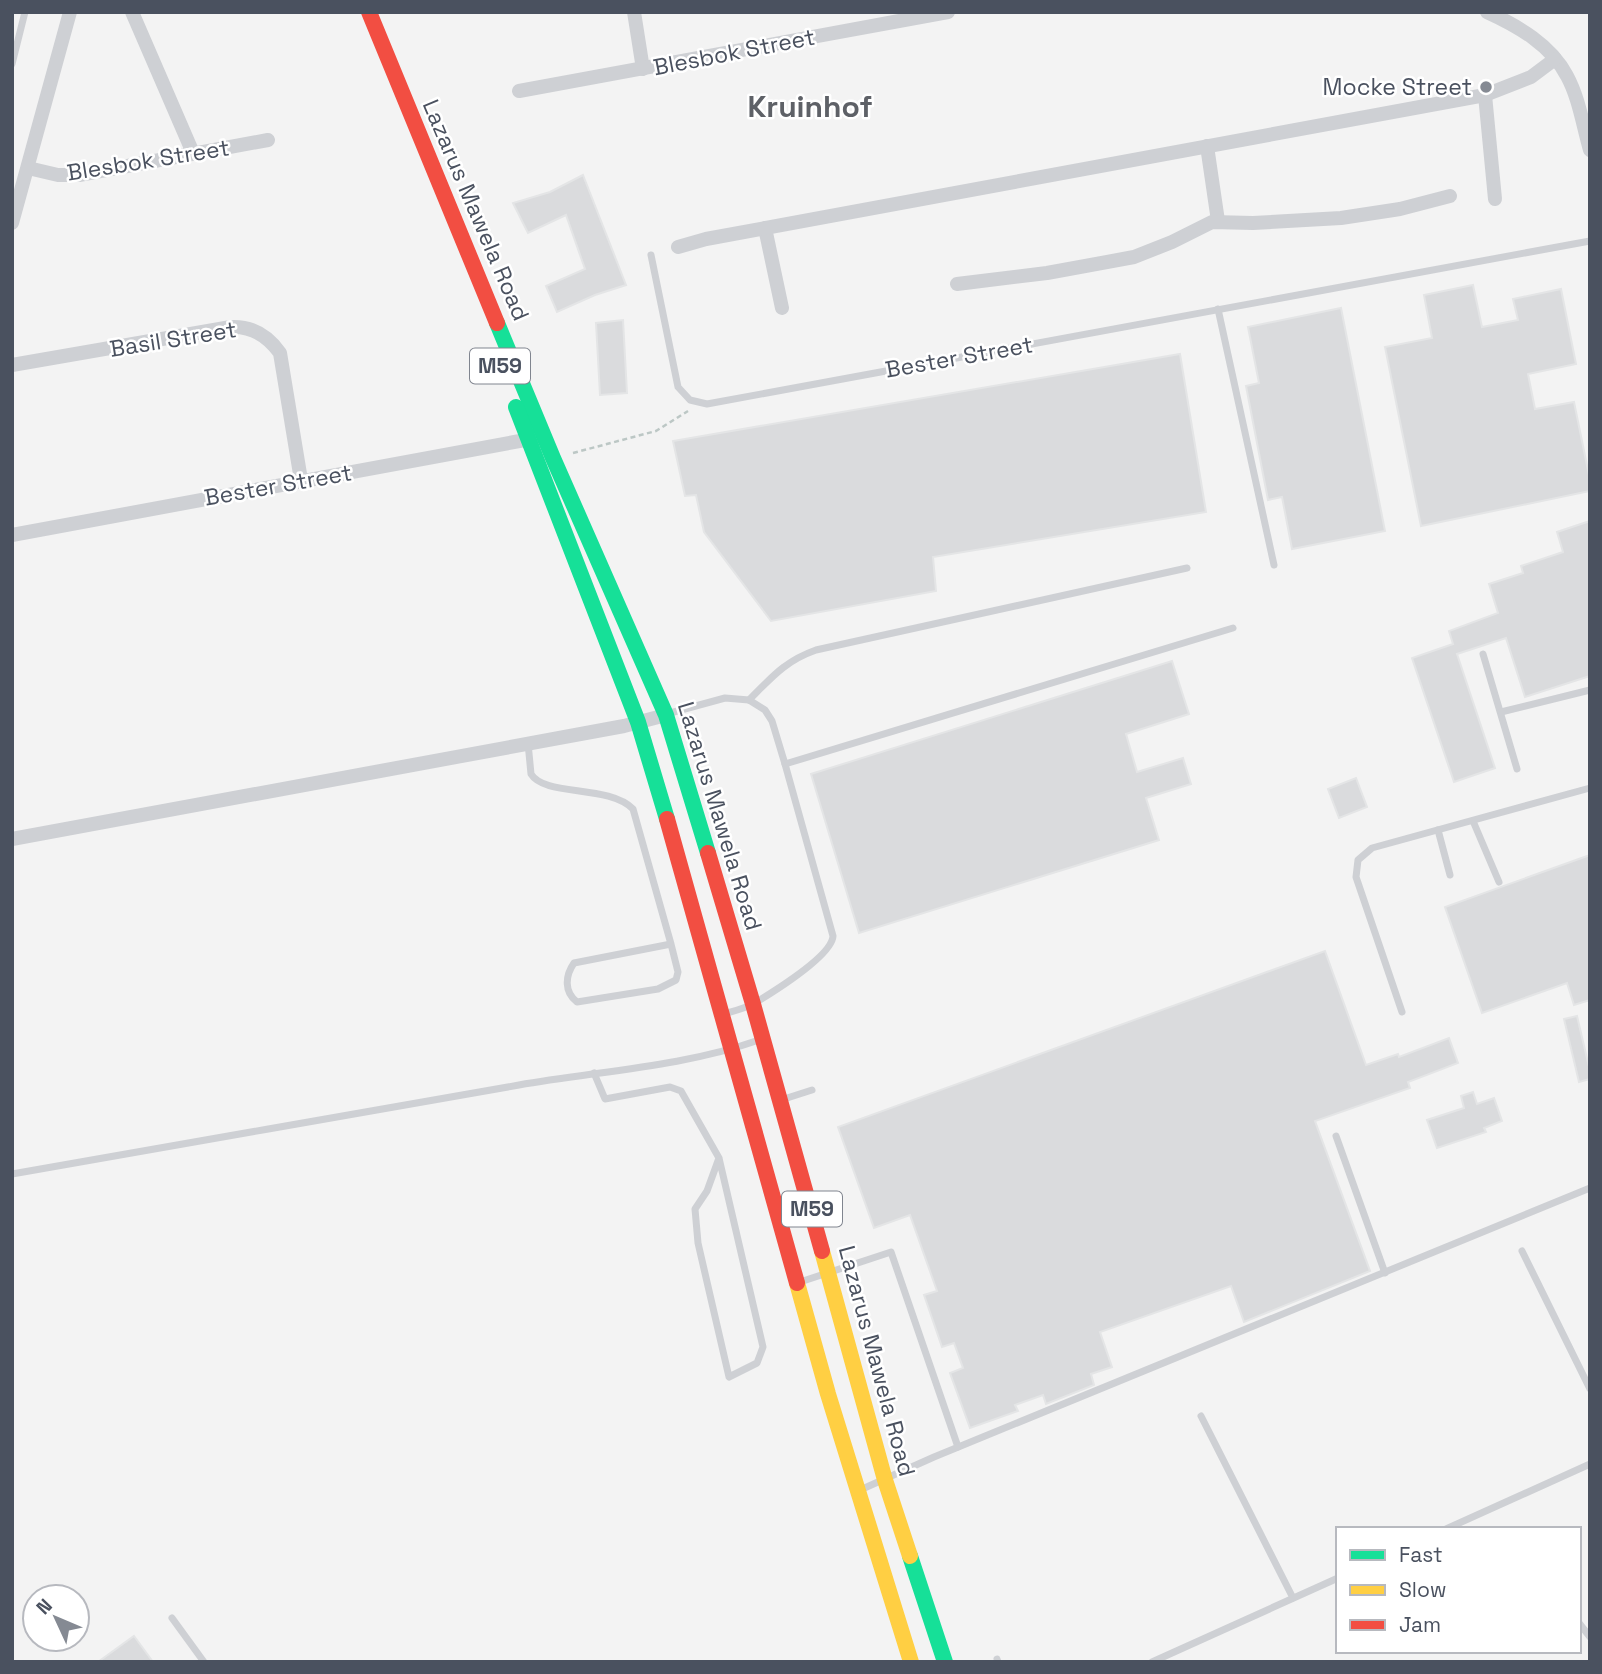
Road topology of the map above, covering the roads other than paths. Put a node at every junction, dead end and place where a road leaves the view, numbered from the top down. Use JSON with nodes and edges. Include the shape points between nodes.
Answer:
{"nodes":[{"id":1,"x":25,"y":12,"type":"edge"},
{"id":2,"x":70,"y":12,"type":"edge"},
{"id":3,"x":132,"y":12,"type":"edge"},
{"id":4,"x":354,"y":12,"type":"edge"},
{"id":5,"x":369,"y":12,"type":"edge"},
{"id":6,"x":634,"y":12,"type":"edge"},
{"id":7,"x":948,"y":12,"type":"edge"},
{"id":8,"x":1498,"y":14,"type":"edge"},
{"id":9,"x":1555,"y":59,"type":"junction"},
{"id":10,"x":12,"y":64,"type":"edge"},
{"id":11,"x":643,"y":69,"type":"junction"},
{"id":12,"x":519,"y":92,"type":"dead end"},
{"id":13,"x":1485,"y":95,"type":"junction"},
{"id":14,"x":268,"y":140,"type":"dead end"},
{"id":15,"x":1207,"y":146,"type":"junction"},
{"id":16,"x":1590,"y":150,"type":"edge"},
{"id":17,"x":193,"y":153,"type":"junction"},
{"id":18,"x":28,"y":168,"type":"junction"},
{"id":19,"x":1450,"y":196,"type":"dead end"},
{"id":20,"x":1495,"y":199,"type":"dead end"},
{"id":21,"x":1218,"y":221,"type":"junction"},
{"id":22,"x":12,"y":223,"type":"edge"},
{"id":23,"x":765,"y":228,"type":"junction"},
{"id":24,"x":1590,"y":242,"type":"edge"},
{"id":25,"x":678,"y":247,"type":"dead end"},
{"id":26,"x":651,"y":255,"type":"dead end"},
{"id":27,"x":957,"y":284,"type":"dead end"},
{"id":28,"x":782,"y":308,"type":"dead end"},
{"id":29,"x":1219,"y":309,"type":"junction"},
{"id":30,"x":12,"y":365,"type":"edge"},
{"id":31,"x":536,"y":438,"type":"junction"},
{"id":32,"x":301,"y":480,"type":"junction"},
{"id":33,"x":12,"y":535,"type":"edge"},
{"id":34,"x":1274,"y":565,"type":"dead end"},
{"id":35,"x":1187,"y":568,"type":"dead end"},
{"id":36,"x":1233,"y":628,"type":"dead end"},
{"id":37,"x":1483,"y":654,"type":"dead end"},
{"id":38,"x":1590,"y":690,"type":"edge"},
{"id":39,"x":749,"y":700,"type":"junction"},
{"id":40,"x":1501,"y":712,"type":"junction"},
{"id":41,"x":666,"y":715,"type":"junction"},
{"id":42,"x":638,"y":722,"type":"junction"},
{"id":43,"x":528,"y":743,"type":"junction"},
{"id":44,"x":785,"y":764,"type":"junction"},
{"id":45,"x":1517,"y":769,"type":"dead end"},
{"id":46,"x":1590,"y":788,"type":"edge"},
{"id":47,"x":1473,"y":821,"type":"junction"},
{"id":48,"x":1438,"y":830,"type":"junction"},
{"id":49,"x":12,"y":839,"type":"edge"},
{"id":50,"x":1450,"y":875,"type":"dead end"},
{"id":51,"x":1499,"y":882,"type":"dead end"},
{"id":52,"x":671,"y":944,"type":"junction"},
{"id":53,"x":753,"y":1004,"type":"junction"},
{"id":54,"x":1402,"y":1012,"type":"dead end"},
{"id":55,"x":722,"y":1015,"type":"junction"},
{"id":56,"x":763,"y":1038,"type":"junction"},
{"id":57,"x":732,"y":1049,"type":"junction"},
{"id":58,"x":594,"y":1073,"type":"junction"},
{"id":59,"x":812,"y":1090,"type":"dead end"},
{"id":60,"x":780,"y":1101,"type":"junction"},
{"id":61,"x":1336,"y":1136,"type":"dead end"},
{"id":62,"x":719,"y":1158,"type":"junction"},
{"id":63,"x":12,"y":1174,"type":"edge"},
{"id":64,"x":1590,"y":1188,"type":"edge"},
{"id":65,"x":1522,"y":1251,"type":"dead end"},
{"id":66,"x":1385,"y":1272,"type":"junction"},
{"id":67,"x":828,"y":1274,"type":"junction"},
{"id":68,"x":796,"y":1283,"type":"junction"},
{"id":69,"x":1590,"y":1389,"type":"edge"},
{"id":70,"x":1200,"y":1416,"type":"dead end"},
{"id":71,"x":958,"y":1447,"type":"junction"},
{"id":72,"x":1590,"y":1464,"type":"edge"},
{"id":73,"x":885,"y":1480,"type":"junction"},
{"id":74,"x":856,"y":1492,"type":"junction"},
{"id":75,"x":1450,"y":1527,"type":"edge"},
{"id":76,"x":1336,"y":1579,"type":"edge"},
{"id":77,"x":1293,"y":1598,"type":"junction"},
{"id":78,"x":172,"y":1618,"type":"dead end"},
{"id":79,"x":204,"y":1662,"type":"edge"},
{"id":80,"x":911,"y":1662,"type":"edge"},
{"id":81,"x":945,"y":1662,"type":"edge"},
{"id":82,"x":1152,"y":1662,"type":"edge"}],
"edges":[{"from":1,"to":10,"type":"lane"},
{"from":2,"to":18,"type":"street"},
{"from":3,"to":17,"type":"street"},
{"from":4,"to":31,"type":"main road","name":"Lazarus Mawela Road","number":"M59"},
{"from":5,"to":31,"type":"main road","name":"Lazarus Mawela Road","number":"M59"},
{"from":6,"to":11,"type":"street"},
{"from":7,"to":11,"type":"street","name":"Blesbok Street"},
{"from":8,"to":9,"type":"street"},
{"from":9,"to":13,"type":"street","via":[[1531,77]]},
{"from":9,"to":16,"type":"street","via":[[1574,93]]},
{"from":11,"to":12,"type":"street","name":"Blesbok Street"},
{"from":13,"to":15,"type":"street"},
{"from":13,"to":20,"type":"street"},
{"from":14,"to":17,"type":"street","name":"Blesbok Street"},
{"from":15,"to":21,"type":"street"},
{"from":15,"to":23,"type":"street"},
{"from":17,"to":18,"type":"street","name":"Blesbok Street","via":[[79,175]]},
{"from":18,"to":22,"type":"street"},
{"from":19,"to":21,"type":"street","via":[[1341,218]]},
{"from":21,"to":27,"type":"street","via":[[1134,257]]},
{"from":23,"to":25,"type":"street"},
{"from":23,"to":28,"type":"street"},
{"from":24,"to":29,"type":"lane","name":"Bester Street"},
{"from":26,"to":29,"type":"lane","name":"Bester Street","via":[[678,387],[699,404]]},
{"from":29,"to":34,"type":"lane"},
{"from":30,"to":32,"type":"street","name":"Basil Street","via":[[231,327],[250,328],[280,353]]},
{"from":31,"to":32,"type":"street","name":"Bester Street"},
{"from":31,"to":41,"type":"main road","name":"Lazarus Mawela Road","number":"M59","via":[[553,458]]},
{"from":31,"to":42,"type":"main road","name":"Lazarus Mawela Road","number":"M59"},
{"from":32,"to":33,"type":"street","name":"Bester Street"},
{"from":35,"to":39,"type":"lane","via":[[816,650],[783,665]]},
{"from":36,"to":44,"type":"lane"},
{"from":37,"to":40,"type":"lane"},
{"from":38,"to":40,"type":"lane"},
{"from":39,"to":41,"type":"lane","via":[[725,698]]},
{"from":39,"to":44,"type":"lane","via":[[772,721]]},
{"from":40,"to":45,"type":"lane"},
{"from":41,"to":42,"type":"street"},
{"from":41,"to":53,"type":"main road","name":"Lazarus Mawela Road","number":"M59"},
{"from":42,"to":43,"type":"street"},
{"from":42,"to":55,"type":"main road","name":"Lazarus Mawela Road","number":"M59"},
{"from":43,"to":49,"type":"street"},
{"from":43,"to":52,"type":"lane","via":[[531,774],[541,784],[618,798],[632,809]]},
{"from":44,"to":53,"type":"lane","via":[[833,942],[815,961]]},
{"from":46,"to":47,"type":"lane"},
{"from":47,"to":48,"type":"lane"},
{"from":47,"to":51,"type":"lane"},
{"from":48,"to":50,"type":"lane"},
{"from":48,"to":54,"type":"lane","via":[[1372,848],[1358,860],[1356,877]]},
{"from":52,"to":52,"type":"lane","via":[[678,972],[669,985],[578,1002],[570,996],[568,972],[574,963]]},
{"from":53,"to":55,"type":"lane"},
{"from":53,"to":56,"type":"main road","name":"Lazarus Mawela Road","number":"M59"},
{"from":55,"to":57,"type":"main road","name":"Lazarus Mawela Road","number":"M59"},
{"from":56,"to":57,"type":"lane"},
{"from":56,"to":60,"type":"main road","name":"Lazarus Mawela Road","number":"M59"},
{"from":57,"to":58,"type":"lane"},
{"from":57,"to":68,"type":"main road","name":"Lazarus Mawela Road","number":"M59"},
{"from":58,"to":62,"type":"lane","via":[[605,1099],[670,1087],[681,1091]]},
{"from":58,"to":63,"type":"lane"},
{"from":59,"to":60,"type":"lane"},
{"from":60,"to":67,"type":"main road","name":"Lazarus Mawela Road","number":"M59"},
{"from":61,"to":66,"type":"lane"},
{"from":62,"to":62,"type":"lane","via":[[763,1347],[757,1363],[729,1377],[698,1243],[695,1209]]},
{"from":64,"to":66,"type":"lane"},
{"from":65,"to":69,"type":"lane"},
{"from":66,"to":71,"type":"lane"},
{"from":67,"to":68,"type":"lane"},
{"from":67,"to":71,"type":"lane","via":[[891,1252]]},
{"from":67,"to":73,"type":"main road","name":"Lazarus Mawela Road","number":"M59"},
{"from":68,"to":74,"type":"main road","name":"Lazarus Mawela Road","number":"M59"},
{"from":70,"to":77,"type":"lane"},
{"from":71,"to":73,"type":"lane"},
{"from":72,"to":75,"type":"lane"},
{"from":73,"to":74,"type":"lane"},
{"from":73,"to":81,"type":"main road","name":"Lazarus Mawela Road","number":"M59"},
{"from":74,"to":80,"type":"main road","name":"Lazarus Mawela Road","number":"M59"},
{"from":76,"to":77,"type":"lane"},
{"from":77,"to":82,"type":"lane"},
{"from":78,"to":79,"type":"lane"}]}
